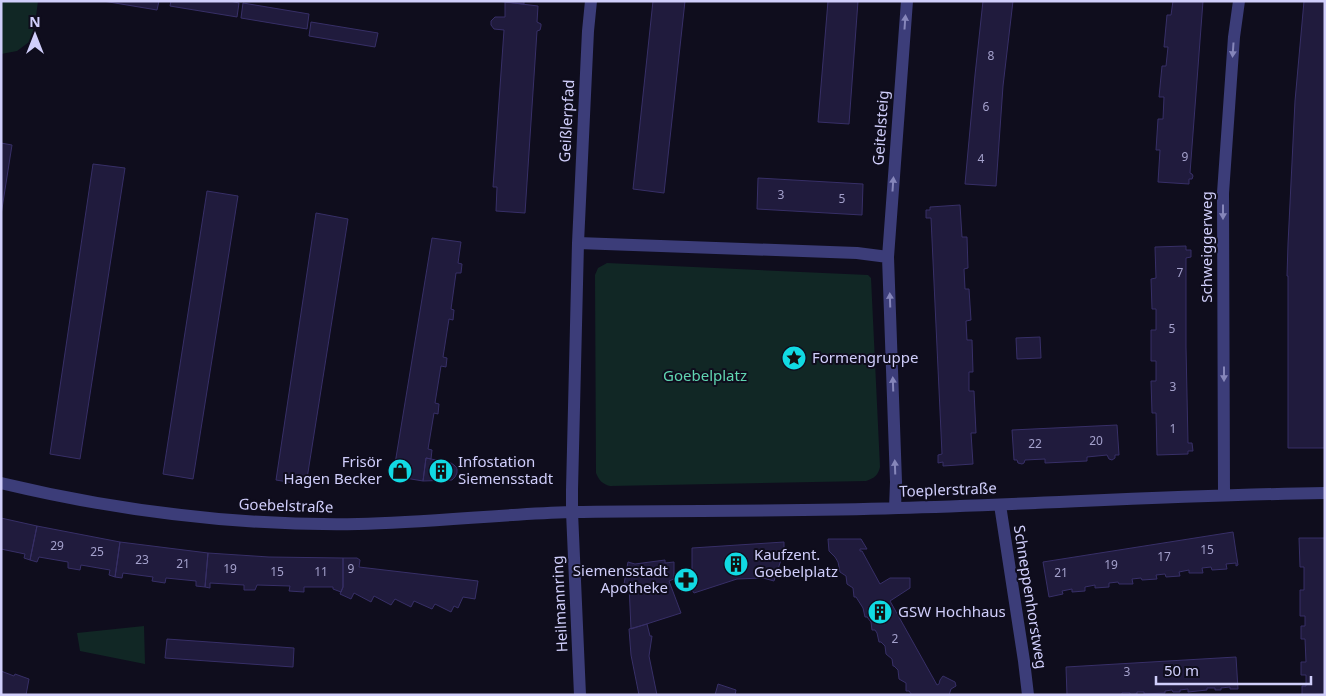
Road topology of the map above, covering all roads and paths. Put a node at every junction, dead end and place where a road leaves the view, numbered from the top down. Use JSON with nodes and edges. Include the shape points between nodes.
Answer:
{"nodes":[{"id":1,"x":591,"y":1,"type":"edge"},
{"id":2,"x":907,"y":1,"type":"edge"},
{"id":3,"x":1238,"y":1,"type":"edge"},
{"id":4,"x":578,"y":243,"type":"junction"},
{"id":5,"x":888,"y":257,"type":"junction"},
{"id":6,"x":1,"y":483,"type":"edge"},
{"id":7,"x":1325,"y":493,"type":"edge"},
{"id":8,"x":1224,"y":494,"type":"junction"},
{"id":9,"x":1000,"y":505,"type":"junction"},
{"id":10,"x":896,"y":508,"type":"junction"},
{"id":11,"x":572,"y":512,"type":"junction"},
{"id":12,"x":580,"y":695,"type":"edge"},
{"id":13,"x":1028,"y":695,"type":"edge"}],
"edges":[{"from":1,"to":4,"type":"street","name":"Geißlerpfad"},
{"from":5,"to":2,"type":"street","name":"Geitelsteig","one_way":true},
{"from":3,"to":8,"type":"street","name":"Schweiggerweg","one_way":true,"via":[[1223,192]]},
{"from":4,"to":5,"type":"street","via":[[857,253]]},
{"from":4,"to":11,"type":"street"},
{"from":10,"to":5,"type":"street","one_way":true},
{"from":6,"to":11,"type":"street","name":"Goebelstraße","via":[[143,510],[250,522],[358,524]]},
{"from":7,"to":8,"type":"street","name":"Toeplerstraße"},
{"from":8,"to":9,"type":"street","name":"Toeplerstraße"},
{"from":9,"to":10,"type":"street","name":"Toeplerstraße"},
{"from":9,"to":13,"type":"street","name":"Schneppenhorstweg"},
{"from":10,"to":11,"type":"street","name":"Toeplerstraße"},
{"from":11,"to":12,"type":"street","name":"Heilmannring"}]}
